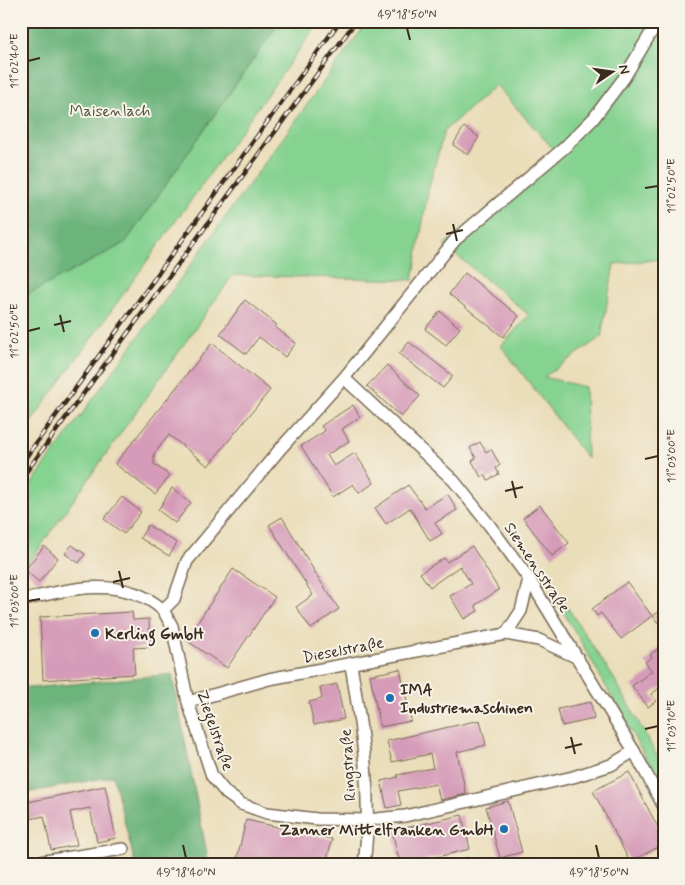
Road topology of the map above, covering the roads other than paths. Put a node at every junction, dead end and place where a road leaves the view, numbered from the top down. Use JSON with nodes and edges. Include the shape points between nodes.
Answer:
{"nodes":[{"id":1,"x":658,"y":21,"type":"edge"},
{"id":2,"x":344,"y":378,"type":"junction"},
{"id":3,"x":530,"y":579,"type":"junction"},
{"id":4,"x":21,"y":601,"type":"edge"},
{"id":5,"x":163,"y":610,"type":"junction"},
{"id":6,"x":506,"y":634,"type":"junction"},
{"id":7,"x":578,"y":658,"type":"junction"},
{"id":8,"x":351,"y":665,"type":"junction"},
{"id":9,"x":188,"y":702,"type":"junction"},
{"id":10,"x":634,"y":751,"type":"junction"},
{"id":11,"x":664,"y":807,"type":"edge"},
{"id":12,"x":367,"y":820,"type":"junction"},
{"id":13,"x":123,"y":849,"type":"dead end"},
{"id":14,"x":26,"y":864,"type":"edge"},
{"id":15,"x":364,"y":864,"type":"edge"}],
"edges":[{"from":1,"to":2,"type":"street","via":[[624,78],[593,119],[564,148],[455,240]]},
{"from":2,"to":3,"type":"street","name":"Siemensstraße","via":[[454,481]]},
{"from":2,"to":5,"type":"street","via":[[187,561],[174,599]]},
{"from":3,"to":6,"type":"street","via":[[521,611]]},
{"from":3,"to":7,"type":"street","name":"Siemensstraße"},
{"from":4,"to":5,"type":"street","via":[[86,586],[135,593],[151,599]]},
{"from":5,"to":9,"type":"street","name":"Ziegelstraße","via":[[172,626]]},
{"from":6,"to":7,"type":"street","name":"Dieselstraße","via":[[539,640]]},
{"from":6,"to":8,"type":"street","name":"Dieselstraße"},
{"from":7,"to":10,"type":"street","name":"Siemensstraße"},
{"from":8,"to":9,"type":"street","name":"Dieselstraße","via":[[270,679]]},
{"from":8,"to":12,"type":"street","name":"Ringstraße","via":[[366,755]]},
{"from":9,"to":12,"type":"street","name":"Ziegelstraße","via":[[212,776],[226,793],[241,804],[267,813]]},
{"from":10,"to":11,"type":"street","name":"Siemensstraße"},
{"from":10,"to":12,"type":"street","name":"Ziegelstraße","via":[[611,765],[573,777],[405,816]]},
{"from":12,"to":15,"type":"street","name":"Ringstraße"},
{"from":13,"to":14,"type":"street"}]}
